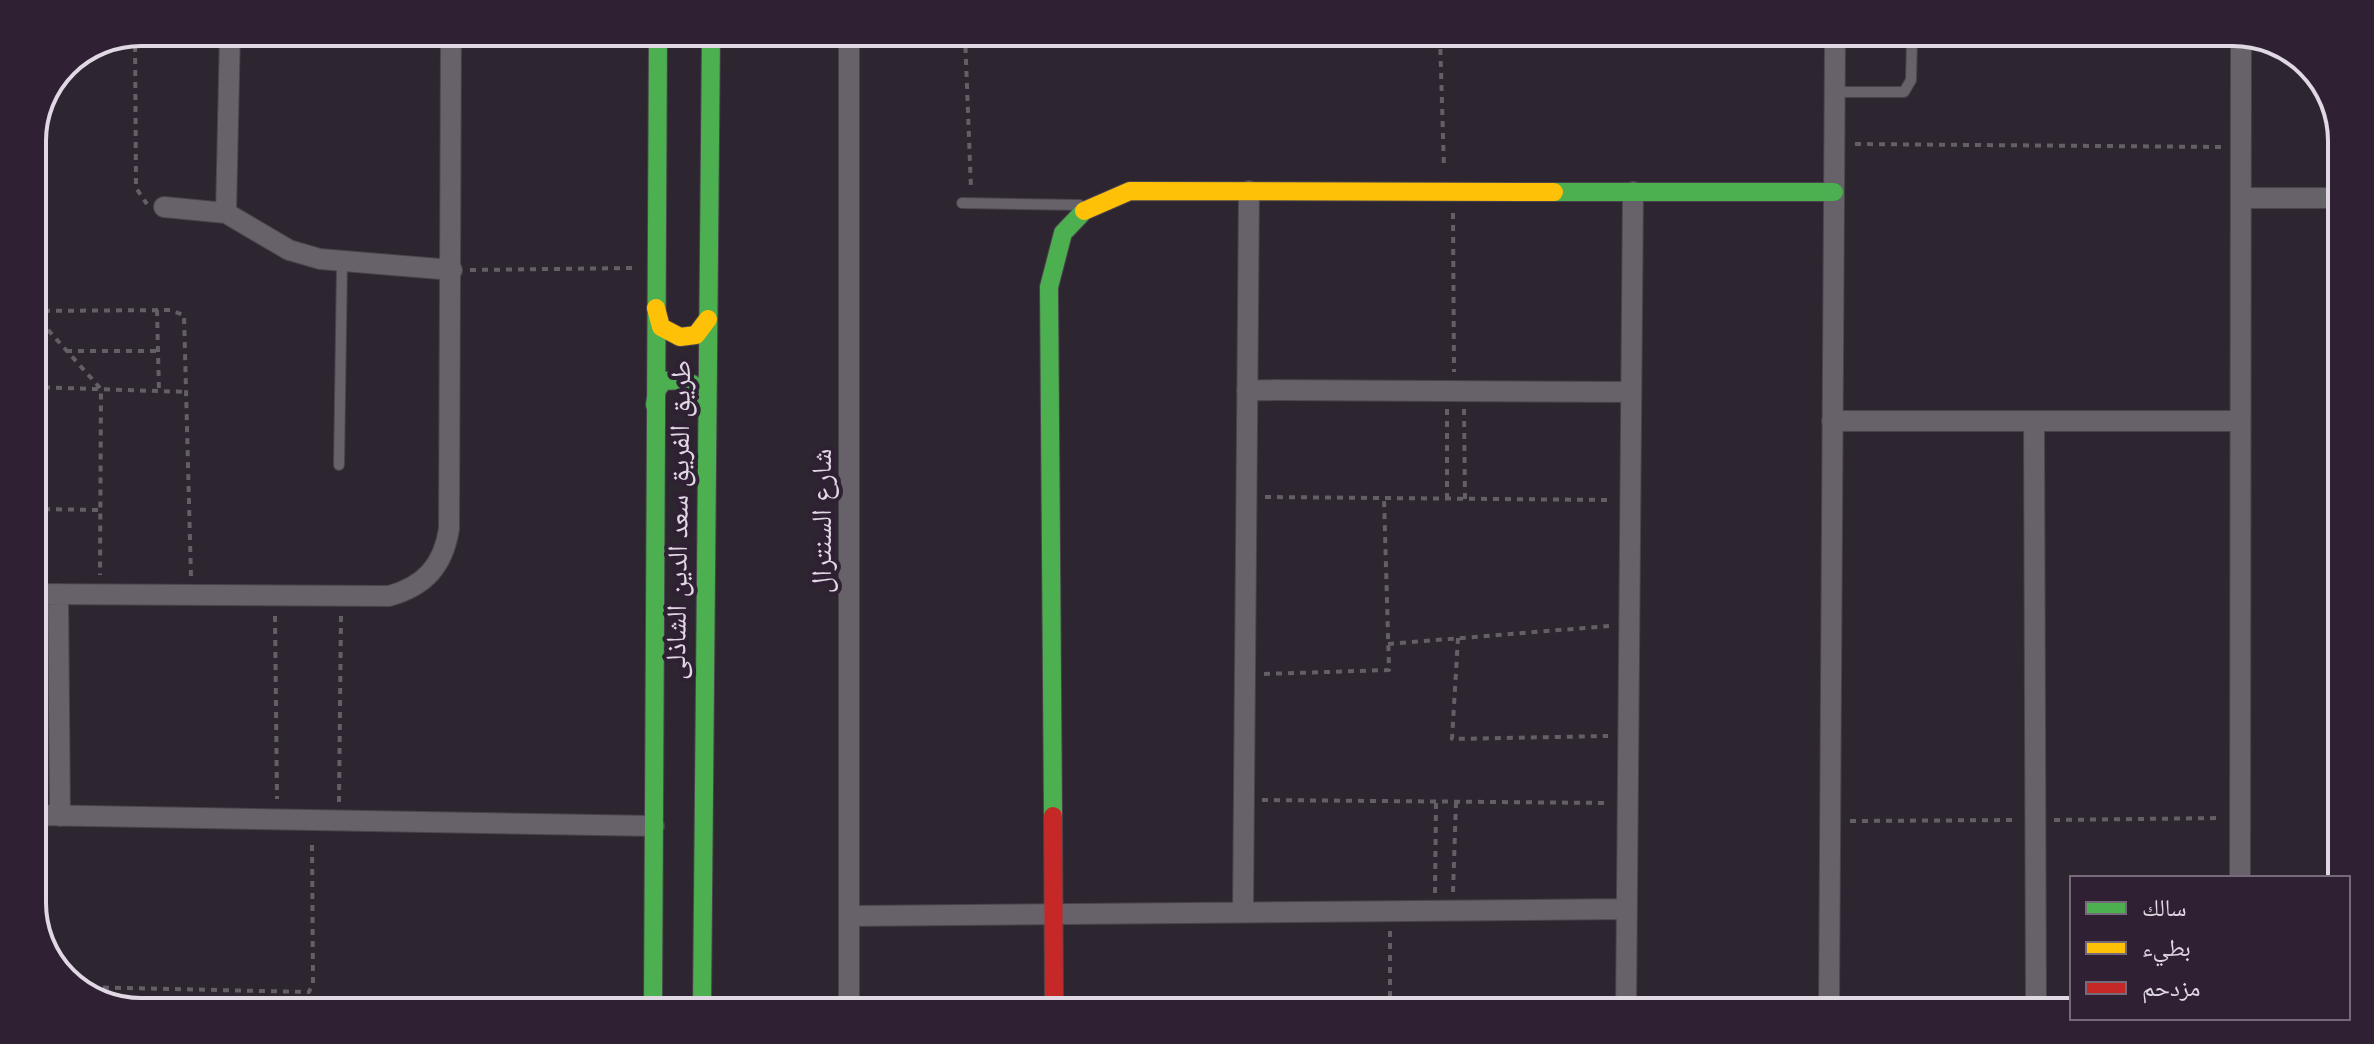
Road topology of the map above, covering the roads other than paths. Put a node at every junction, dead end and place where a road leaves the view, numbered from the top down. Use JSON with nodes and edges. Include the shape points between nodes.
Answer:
{"nodes":[{"id":1,"x":230,"y":46,"type":"edge"},
{"id":2,"x":451,"y":46,"type":"edge"},
{"id":3,"x":658,"y":46,"type":"edge"},
{"id":4,"x":711,"y":46,"type":"edge"},
{"id":5,"x":849,"y":46,"type":"edge"},
{"id":6,"x":1835,"y":46,"type":"edge"},
{"id":7,"x":1912,"y":46,"type":"edge"},
{"id":8,"x":2241,"y":47,"type":"edge"},
{"id":9,"x":1834,"y":92,"type":"junction"},
{"id":10,"x":1249,"y":191,"type":"junction"},
{"id":11,"x":1633,"y":192,"type":"junction"},
{"id":12,"x":1834,"y":192,"type":"junction"},
{"id":13,"x":2241,"y":198,"type":"junction"},
{"id":14,"x":2328,"y":198,"type":"edge"},
{"id":15,"x":966,"y":203,"type":"road end"},
{"id":16,"x":1086,"y":205,"type":"junction"},
{"id":17,"x":164,"y":207,"type":"road end"},
{"id":18,"x":226,"y":213,"type":"junction"},
{"id":19,"x":342,"y":262,"type":"junction"},
{"id":20,"x":452,"y":270,"type":"junction"},
{"id":21,"x":656,"y":308,"type":"junction"},
{"id":22,"x":708,"y":319,"type":"junction"},
{"id":23,"x":1247,"y":390,"type":"junction"},
{"id":24,"x":1631,"y":392,"type":"junction"},
{"id":25,"x":655,"y":405,"type":"junction"},
{"id":26,"x":707,"y":411,"type":"junction"},
{"id":27,"x":1832,"y":421,"type":"junction"},
{"id":28,"x":2034,"y":421,"type":"junction"},
{"id":29,"x":2240,"y":421,"type":"junction"},
{"id":30,"x":339,"y":465,"type":"dead end"},
{"id":31,"x":46,"y":594,"type":"edge"},
{"id":32,"x":58,"y":594,"type":"junction"},
{"id":33,"x":46,"y":816,"type":"edge"},
{"id":34,"x":60,"y":816,"type":"junction"},
{"id":35,"x":654,"y":826,"type":"junction"},
{"id":36,"x":2240,"y":876,"type":"edge"},
{"id":37,"x":1627,"y":909,"type":"junction"},
{"id":38,"x":1243,"y":912,"type":"junction"},
{"id":39,"x":1053,"y":914,"type":"junction"},
{"id":40,"x":849,"y":916,"type":"junction"},
{"id":41,"x":653,"y":998,"type":"edge"},
{"id":42,"x":702,"y":998,"type":"edge"},
{"id":43,"x":849,"y":998,"type":"edge"},
{"id":44,"x":1054,"y":998,"type":"edge"},
{"id":45,"x":1626,"y":998,"type":"edge"},
{"id":46,"x":1829,"y":998,"type":"edge"},
{"id":47,"x":2036,"y":998,"type":"edge"}],
"edges":[{"from":1,"to":18,"type":"street"},
{"from":2,"to":20,"type":"street"},
{"from":3,"to":21,"type":"street","name":"طريق الفريق سعد الدين الشاذلى"},
{"from":4,"to":22,"type":"street","name":"طريق الفريق سعد الدين الشاذلى"},
{"from":5,"to":40,"type":"street","name":"شارع السنترال"},
{"from":6,"to":9,"type":"street"},
{"from":7,"to":9,"type":"lane","via":[[1911,80],[1904,92]]},
{"from":8,"to":13,"type":"street"},
{"from":9,"to":12,"type":"street"},
{"from":10,"to":11,"type":"street"},
{"from":10,"to":16,"type":"street","via":[[1130,191]]},
{"from":10,"to":23,"type":"street"},
{"from":11,"to":12,"type":"street"},
{"from":11,"to":24,"type":"street"},
{"from":12,"to":27,"type":"street"},
{"from":13,"to":14,"type":"street"},
{"from":13,"to":29,"type":"street"},
{"from":15,"to":16,"type":"lane"},
{"from":16,"to":39,"type":"street","via":[[1056,241],[1049,287]]},
{"from":17,"to":18,"type":"street"},
{"from":18,"to":19,"type":"street","via":[[289,250]]},
{"from":19,"to":20,"type":"street"},
{"from":19,"to":30,"type":"lane"},
{"from":20,"to":32,"type":"street","via":[[446,549],[425,580],[389,596]]},
{"from":21,"to":22,"type":"street","via":[[661,327],[680,337],[696,335]]},
{"from":21,"to":25,"type":"street","name":"طريق الفريق سعد الدين الشاذلى"},
{"from":22,"to":26,"type":"street","name":"طريق الفريق سعد الدين الشاذلى"},
{"from":23,"to":24,"type":"street"},
{"from":23,"to":38,"type":"street"},
{"from":24,"to":37,"type":"street"},
{"from":25,"to":26,"type":"street","via":[[664,381],[686,379],[701,389]]},
{"from":25,"to":35,"type":"street","name":"طريق الفريق سعد الدين الشاذلى"},
{"from":26,"to":42,"type":"street","name":"طريق الفريق سعد الدين الشاذلى"},
{"from":27,"to":28,"type":"street"},
{"from":27,"to":46,"type":"street"},
{"from":28,"to":29,"type":"street"},
{"from":28,"to":47,"type":"street"},
{"from":29,"to":36,"type":"street"},
{"from":31,"to":32,"type":"street"},
{"from":32,"to":34,"type":"street"},
{"from":33,"to":34,"type":"street"},
{"from":34,"to":35,"type":"street"},
{"from":35,"to":41,"type":"street","name":"طريق الفريق سعد الدين الشاذلى"},
{"from":37,"to":38,"type":"street"},
{"from":37,"to":45,"type":"street"},
{"from":38,"to":39,"type":"street"},
{"from":39,"to":40,"type":"street"},
{"from":39,"to":44,"type":"street"},
{"from":40,"to":43,"type":"street","name":"شارع السنترال"}]}
